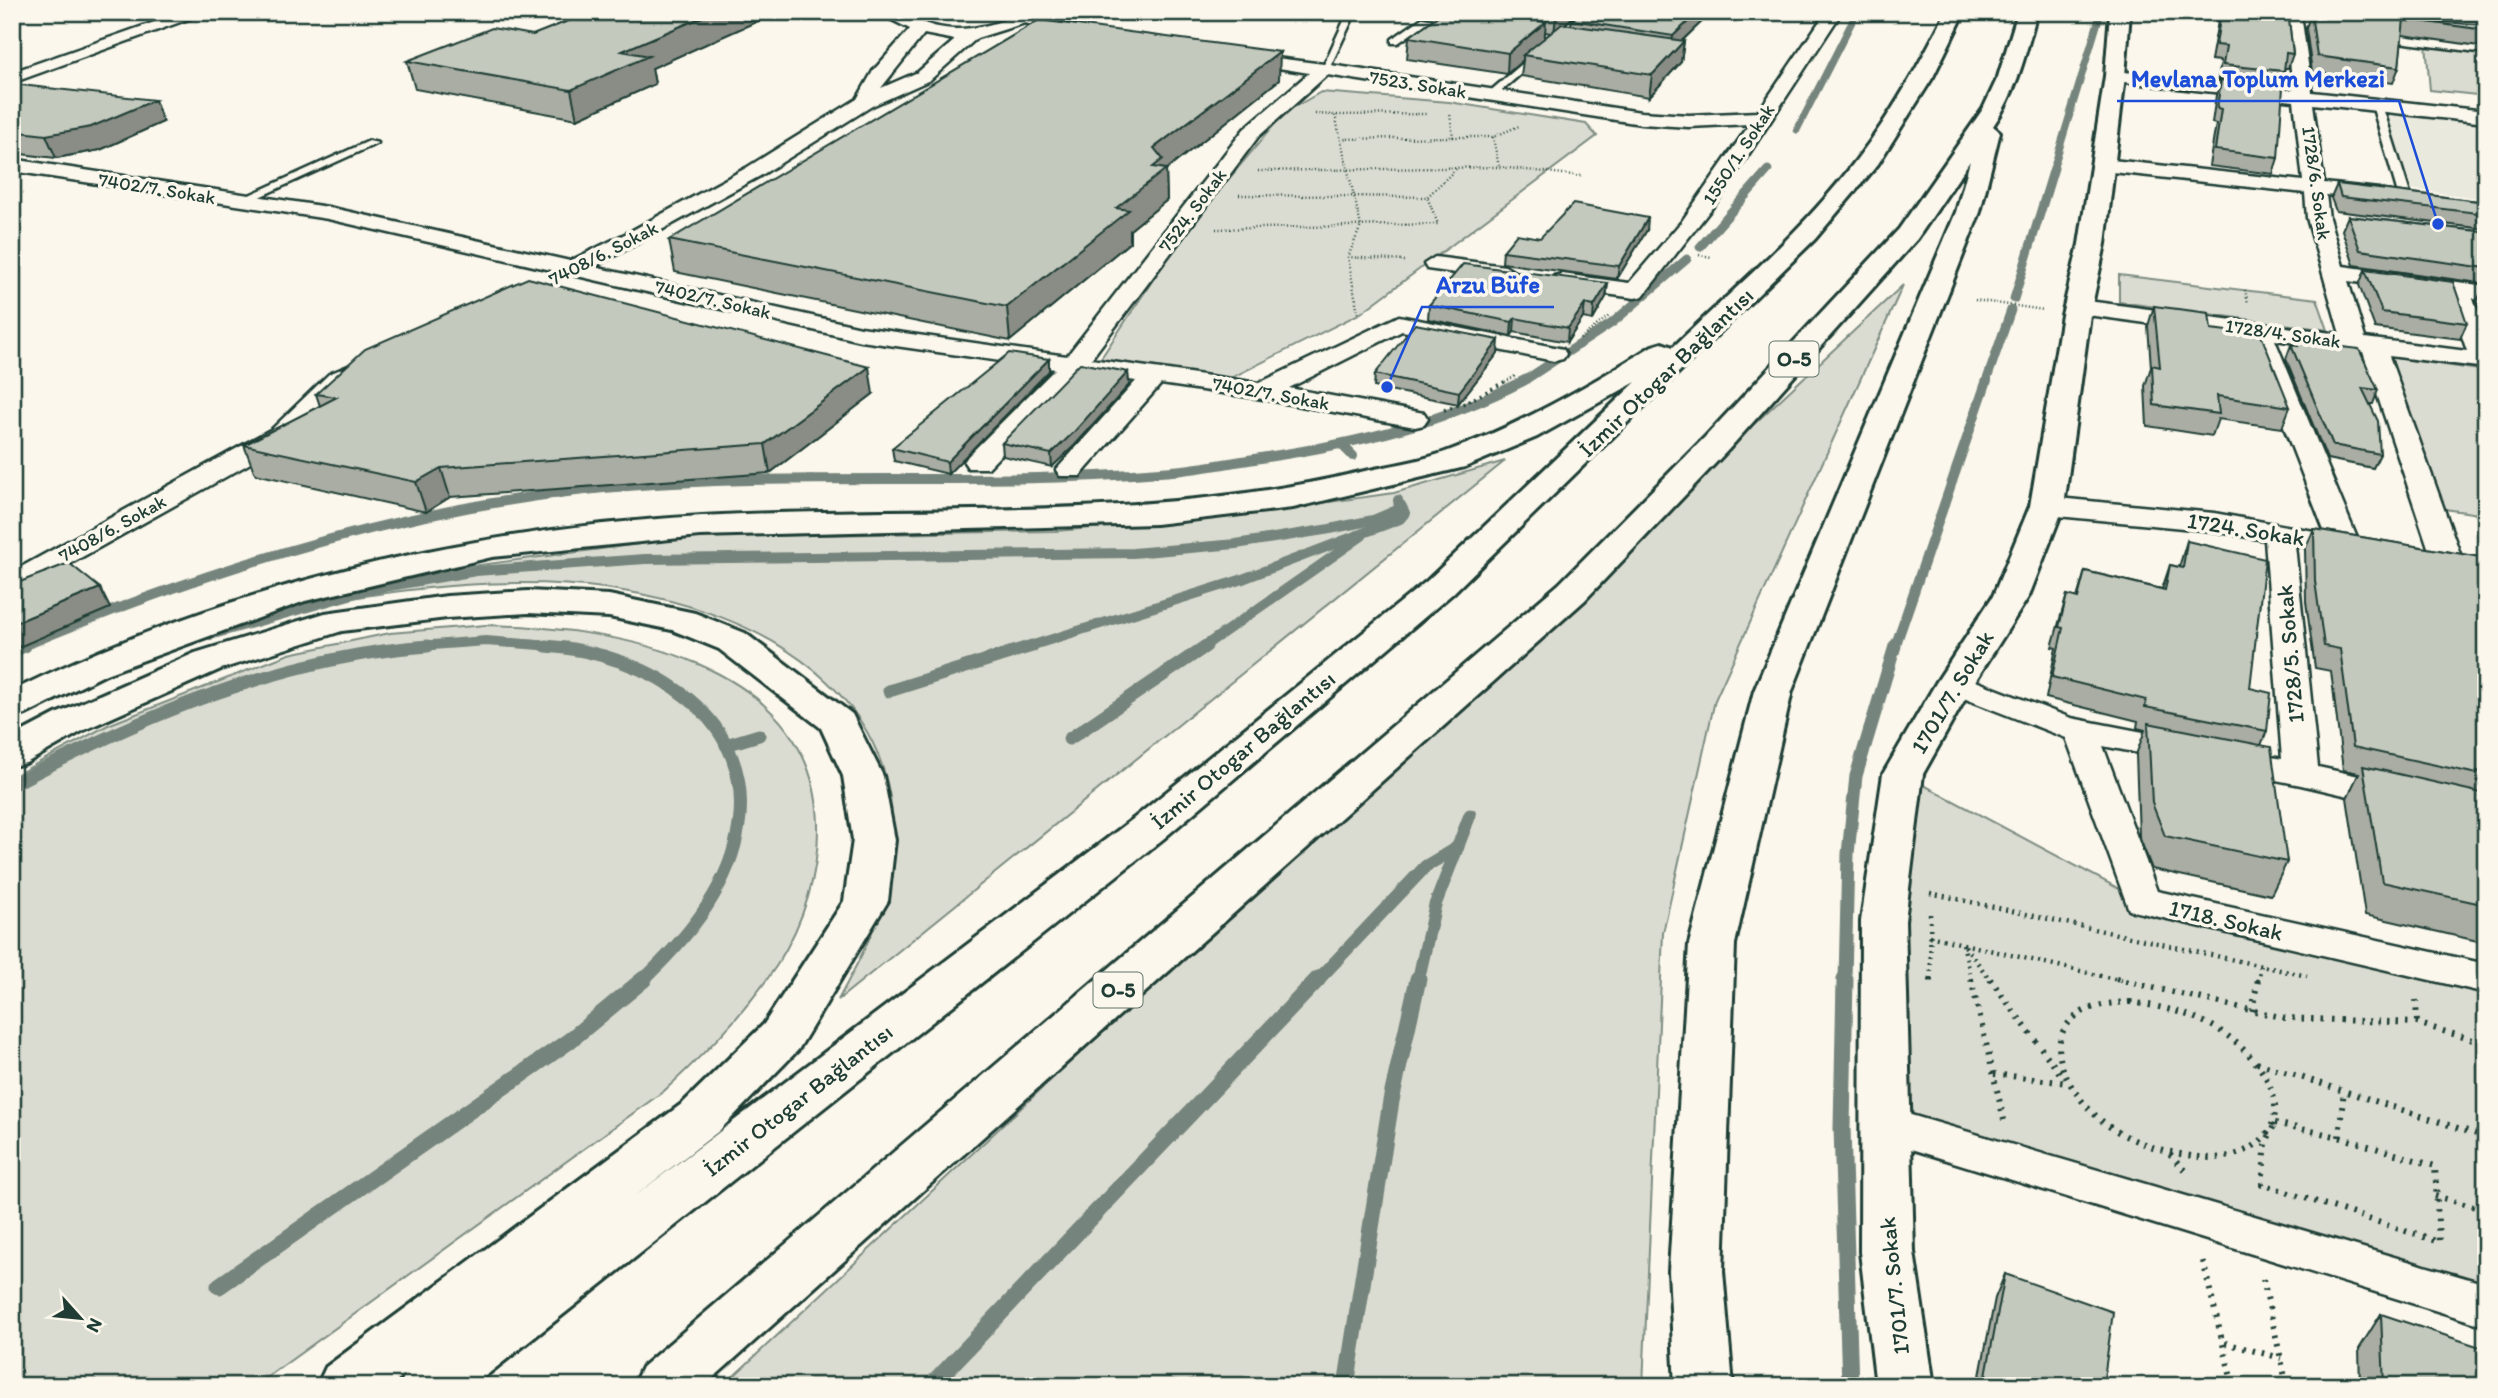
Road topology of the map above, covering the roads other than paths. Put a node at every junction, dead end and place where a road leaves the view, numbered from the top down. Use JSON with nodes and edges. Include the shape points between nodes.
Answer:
{"nodes":[{"id":1,"x":200,"y":12,"type":"edge"},
{"id":2,"x":884,"y":12,"type":"edge"},
{"id":3,"x":1352,"y":12,"type":"edge"},
{"id":4,"x":1433,"y":12,"type":"edge"},
{"id":5,"x":1834,"y":12,"type":"edge"},
{"id":6,"x":1956,"y":12,"type":"edge"},
{"id":7,"x":2028,"y":12,"type":"edge"},
{"id":8,"x":2120,"y":12,"type":"edge"},
{"id":9,"x":2196,"y":12,"type":"edge"},
{"id":10,"x":1014,"y":14,"type":"edge"},
{"id":11,"x":2233,"y":14,"type":"edge"},
{"id":12,"x":2348,"y":19,"type":"edge"},
{"id":13,"x":1424,"y":20,"type":"junction"},
{"id":14,"x":917,"y":21,"type":"edge"},
{"id":15,"x":2294,"y":21,"type":"junction"},
{"id":16,"x":2316,"y":22,"type":"edge"},
{"id":17,"x":1462,"y":25,"type":"edge"},
{"id":18,"x":1074,"y":32,"type":"junction"},
{"id":19,"x":2479,"y":32,"type":"edge"},
{"id":20,"x":978,"y":33,"type":"junction"},
{"id":21,"x":1101,"y":36,"type":"edge"},
{"id":22,"x":1395,"y":41,"type":"dead end"},
{"id":23,"x":1548,"y":47,"type":"edge"},
{"id":24,"x":2486,"y":47,"type":"edge"},
{"id":25,"x":1219,"y":54,"type":"edge"},
{"id":26,"x":1324,"y":69,"type":"junction"},
{"id":27,"x":2115,"y":76,"type":"junction"},
{"id":28,"x":12,"y":78,"type":"edge"},
{"id":29,"x":1491,"y":95,"type":"junction"},
{"id":30,"x":2305,"y":98,"type":"junction"},
{"id":31,"x":865,"y":102,"type":"junction"},
{"id":32,"x":2376,"y":106,"type":"junction"},
{"id":33,"x":1994,"y":109,"type":"junction"},
{"id":34,"x":2486,"y":117,"type":"edge"},
{"id":35,"x":1763,"y":118,"type":"junction"},
{"id":36,"x":373,"y":142,"type":"dead end"},
{"id":37,"x":12,"y":165,"type":"edge"},
{"id":38,"x":2103,"y":165,"type":"junction"},
{"id":39,"x":2316,"y":189,"type":"junction"},
{"id":40,"x":2405,"y":197,"type":"junction"},
{"id":41,"x":2432,"y":200,"type":"edge"},
{"id":42,"x":242,"y":201,"type":"junction"},
{"id":43,"x":2318,"y":218,"type":"junction"},
{"id":44,"x":2344,"y":221,"type":"dead end"},
{"id":45,"x":1435,"y":264,"type":"road end"},
{"id":46,"x":576,"y":267,"type":"junction"},
{"id":47,"x":2334,"y":272,"type":"junction"},
{"id":48,"x":538,"y":285,"type":"edge"},
{"id":49,"x":2458,"y":289,"type":"junction"},
{"id":50,"x":2486,"y":293,"type":"edge"},
{"id":51,"x":1740,"y":301,"type":"junction"},
{"id":52,"x":2078,"y":311,"type":"junction"},
{"id":53,"x":2258,"y":329,"type":"junction"},
{"id":54,"x":2364,"y":344,"type":"junction"},
{"id":55,"x":1554,"y":354,"type":"road end"},
{"id":56,"x":2484,"y":360,"type":"edge"},
{"id":57,"x":376,"y":361,"type":"edge"},
{"id":58,"x":1074,"y":364,"type":"junction"},
{"id":59,"x":1155,"y":375,"type":"junction"},
{"id":60,"x":1263,"y":391,"type":"junction"},
{"id":61,"x":1415,"y":419,"type":"road end"},
{"id":62,"x":978,"y":462,"type":"dead end"},
{"id":63,"x":1070,"y":470,"type":"dead end"},
{"id":64,"x":2047,"y":506,"type":"junction"},
{"id":65,"x":2279,"y":534,"type":"junction"},
{"id":66,"x":2346,"y":545,"type":"junction"},
{"id":67,"x":2384,"y":551,"type":"edge"},
{"id":68,"x":2448,"y":562,"type":"edge"},
{"id":69,"x":12,"y":584,"type":"edge"},
{"id":70,"x":1955,"y":683,"type":"junction"},
{"id":71,"x":12,"y":706,"type":"edge"},
{"id":72,"x":2081,"y":732,"type":"junction"},
{"id":73,"x":12,"y":754,"type":"edge"},
{"id":74,"x":2301,"y":774,"type":"junction"},
{"id":75,"x":2486,"y":816,"type":"edge"},
{"id":76,"x":2486,"y":979,"type":"edge"},
{"id":77,"x":1887,"y":1125,"type":"junction"},
{"id":78,"x":2486,"y":1305,"type":"edge"},
{"id":79,"x":346,"y":1386,"type":"edge"},
{"id":80,"x":429,"y":1386,"type":"edge"},
{"id":81,"x":662,"y":1386,"type":"edge"},
{"id":82,"x":1704,"y":1386,"type":"edge"},
{"id":83,"x":1905,"y":1386,"type":"edge"}],
"edges":[{"from":1,"to":28,"type":"street"},
{"from":2,"to":14,"type":"street"},
{"from":3,"to":26,"type":"lane"},
{"from":4,"to":13,"type":"lane"},
{"from":5,"to":35,"type":"street","name":"1550/1. Sokak"},
{"from":6,"to":51,"type":"main road","name":"İzmir Otogar Bağlantısı","via":[[1923,77],[1866,164]]},
{"from":7,"to":33,"type":"main road","number":"O-5"},
{"from":8,"to":27,"type":"main road","name":"1701/7. Sokak"},
{"from":9,"to":11,"type":"street"},
{"from":10,"to":18,"type":"street"},
{"from":10,"to":20,"type":"street","via":[[1017,22]]},
{"from":11,"to":15,"type":"street"},
{"from":12,"to":19,"type":"street"},
{"from":12,"to":24,"type":"street","via":[[2344,30]]},
{"from":13,"to":17,"type":"lane"},
{"from":13,"to":22,"type":"lane"},
{"from":14,"to":20,"type":"street","via":[[932,34]]},
{"from":14,"to":31,"type":"street"},
{"from":15,"to":16,"type":"street"},
{"from":15,"to":30,"type":"street","name":"1728/6. Sokak"},
{"from":18,"to":20,"type":"street"},
{"from":18,"to":21,"type":"street"},
{"from":19,"to":24,"type":"street"},
{"from":20,"to":31,"type":"street","name":"7408/6. Sokak","via":[[924,76]]},
{"from":23,"to":29,"type":"lane"},
{"from":25,"to":26,"type":"street","name":"7523. Sokak"},
{"from":26,"to":29,"type":"street","name":"7523. Sokak"},
{"from":26,"to":58,"type":"street","name":"7524. Sokak","via":[[1251,133]]},
{"from":27,"to":30,"type":"street"},
{"from":27,"to":38,"type":"main road","name":"1701/7. Sokak"},
{"from":29,"to":35,"type":"street","name":"7523. Sokak","via":[[1667,121]]},
{"from":30,"to":32,"type":"street"},
{"from":30,"to":39,"type":"street","name":"1728/6. Sokak"},
{"from":31,"to":46,"type":"street","name":"7408/6. Sokak","via":[[753,172]]},
{"from":32,"to":34,"type":"street"},
{"from":32,"to":40,"type":"lane"},
{"from":33,"to":81,"type":"main road","number":"O-5","via":[[1908,234],[1717,443],[1572,592]]},
{"from":33,"to":82,"type":"main road","via":[[1968,212],[1773,691],[1712,944],[1696,1271]]},
{"from":35,"to":45,"type":"street","name":"1550/1. Sokak","via":[[1674,249],[1635,292]]},
{"from":36,"to":42,"type":"lane"},
{"from":37,"to":42,"type":"street","name":"7402/7. Sokak"},
{"from":38,"to":39,"type":"street"},
{"from":38,"to":52,"type":"main road","name":"1701/7. Sokak"},
{"from":39,"to":40,"type":"street"},
{"from":39,"to":43,"type":"street","name":"1728/6. Sokak"},
{"from":40,"to":41,"type":"street"},
{"from":42,"to":46,"type":"street","name":"7402/7. Sokak","via":[[328,213]]},
{"from":43,"to":44,"type":"street"},
{"from":43,"to":47,"type":"street","name":"1728/6. Sokak"},
{"from":46,"to":48,"type":"street","name":"7408/6. Sokak"},
{"from":46,"to":58,"type":"street","name":"7402/7. Sokak","via":[[861,334]]},
{"from":47,"to":49,"type":"street"},
{"from":47,"to":54,"type":"street","name":"1728/6. Sokak"},
{"from":49,"to":50,"type":"street"},
{"from":49,"to":56,"type":"street"},
{"from":51,"to":71,"type":"main road","via":[[1603,390],[1526,430],[1441,463],[1293,498],[1156,514],[700,526],[492,547],[294,593],[93,666]]},
{"from":51,"to":80,"type":"main road","name":"İzmir Otogar Bağlantısı","via":[[1440,587],[1148,829]]},
{"from":52,"to":53,"type":"street","name":"1728/4. Sokak"},
{"from":52,"to":64,"type":"main road","name":"1701/7. Sokak"},
{"from":53,"to":54,"type":"street","name":"1728/4. Sokak"},
{"from":53,"to":66,"type":"street"},
{"from":54,"to":56,"type":"street","name":"1728/4. Sokak"},
{"from":54,"to":68,"type":"street","name":"1728/6. Sokak"},
{"from":55,"to":60,"type":"street","via":[[1399,323]]},
{"from":57,"to":69,"type":"street","name":"7408/6. Sokak","via":[[338,379],[281,435]]},
{"from":58,"to":59,"type":"street","name":"7402/7. Sokak"},
{"from":58,"to":62,"type":"street","name":"7524. Sokak"},
{"from":59,"to":60,"type":"street","name":"7402/7. Sokak"},
{"from":59,"to":63,"type":"street"},
{"from":60,"to":61,"type":"street","name":"7402/7. Sokak"},
{"from":64,"to":65,"type":"street","name":"1724. Sokak","via":[[2214,522]]},
{"from":64,"to":70,"type":"main road","name":"1701/7. Sokak","via":[[2011,596]]},
{"from":65,"to":66,"type":"street","name":"1724. Sokak"},
{"from":65,"to":74,"type":"street","name":"1728/5. Sokak"},
{"from":66,"to":67,"type":"street","name":"1724. Sokak"},
{"from":70,"to":72,"type":"street"},
{"from":70,"to":77,"type":"main road","name":"1701/7. Sokak","via":[[1903,774],[1883,921]]},
{"from":72,"to":74,"type":"street"},
{"from":72,"to":76,"type":"street","name":"1718. Sokak","via":[[2142,901]]},
{"from":73,"to":79,"type":"main road","via":[[70,722],[208,661],[338,621],[528,602],[609,606],[682,621],[732,641],[838,722],[863,776],[874,841],[866,901],[781,1037],[701,1117]]},
{"from":74,"to":75,"type":"street"},
{"from":77,"to":78,"type":"street"},
{"from":77,"to":83,"type":"main road","name":"1701/7. Sokak","via":[[1886,1252]]}]}
